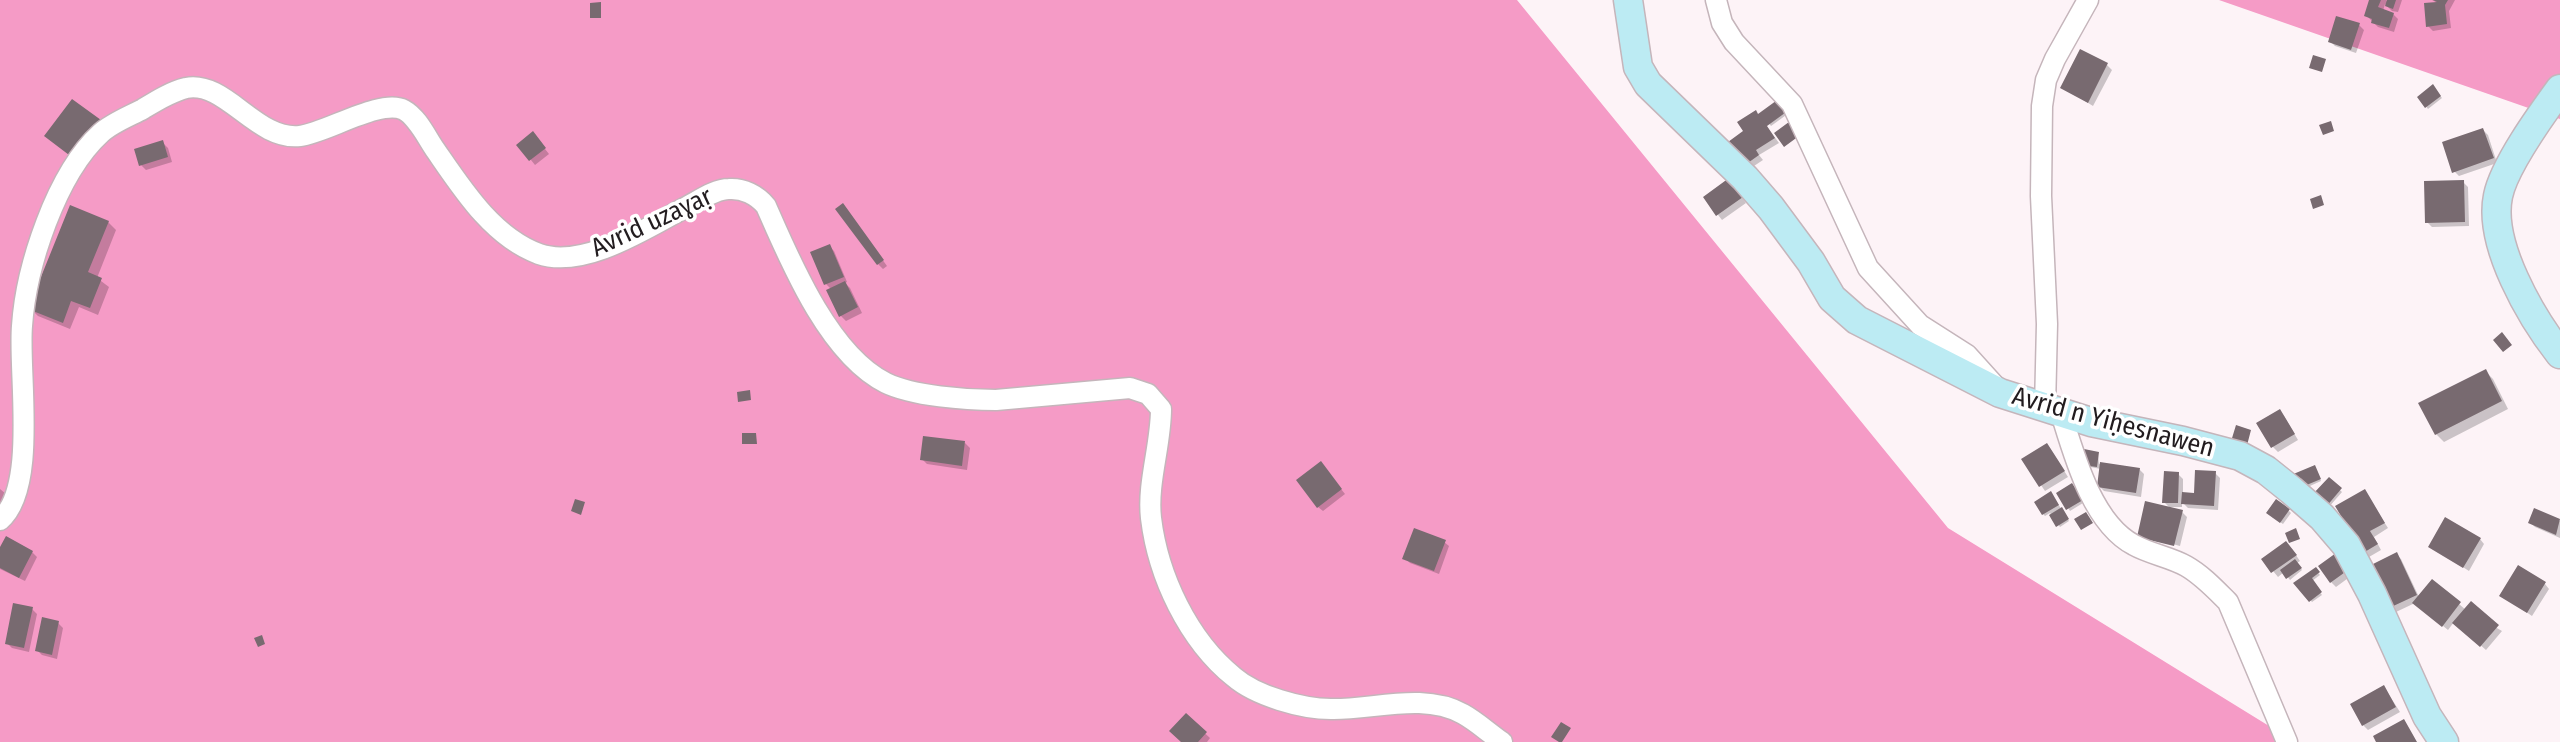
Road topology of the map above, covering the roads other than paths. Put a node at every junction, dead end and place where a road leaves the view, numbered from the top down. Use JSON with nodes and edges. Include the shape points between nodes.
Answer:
{"nodes":[{"id":1,"x":1628,"y":0,"type":"edge"},
{"id":2,"x":1716,"y":0,"type":"edge"},
{"id":3,"x":2088,"y":0,"type":"edge"},
{"id":4,"x":2560,"y":89,"type":"edge"},
{"id":5,"x":2560,"y":354,"type":"edge"},
{"id":6,"x":2000,"y":393,"type":"junction"},
{"id":7,"x":2053,"y":410,"type":"junction"},
{"id":8,"x":0,"y":520,"type":"edge"},
{"id":9,"x":1502,"y":742,"type":"edge"},
{"id":10,"x":2287,"y":742,"type":"edge"},
{"id":11,"x":2444,"y":742,"type":"edge"}],
"edges":[{"from":1,"to":6,"type":"street","name":"Avrid n Yiḥesnawen","via":[[1638,67],[1648,84],[1771,208],[1841,308]]},
{"from":2,"to":6,"type":"street","via":[[1734,42],[1792,104],[1876,280],[1920,325],[1967,355]]},
{"from":3,"to":7,"type":"street","via":[[2046,80],[2042,106],[2041,196]]},
{"from":4,"to":5,"type":"street","via":[[2505,174],[2496,218],[2521,290]]},
{"from":6,"to":7,"type":"street","name":"Avrid n Yiḥesnawen"},
{"from":7,"to":10,"type":"street","via":[[2092,497],[2112,527],[2132,545],[2186,566],[2228,602]]},
{"from":7,"to":11,"type":"street","name":"Avrid n Yiḥesnawen","via":[[2240,456],[2291,490],[2346,545]]},
{"from":8,"to":9,"type":"street","name":"Avrid uzaɣaṛ","via":[[20,476],[27,284],[60,192],[101,132],[188,88],[214,93],[284,135],[313,133],[397,108],[412,117],[492,222],[514,242],[541,255],[584,255],[720,190],[739,189],[766,206],[821,317],[853,358],[887,384],[975,400],[1130,388],[1148,394],[1161,409],[1151,516],[1159,556],[1186,619],[1214,659],[1248,687],[1313,709],[1435,704],[1463,714]]}]}
